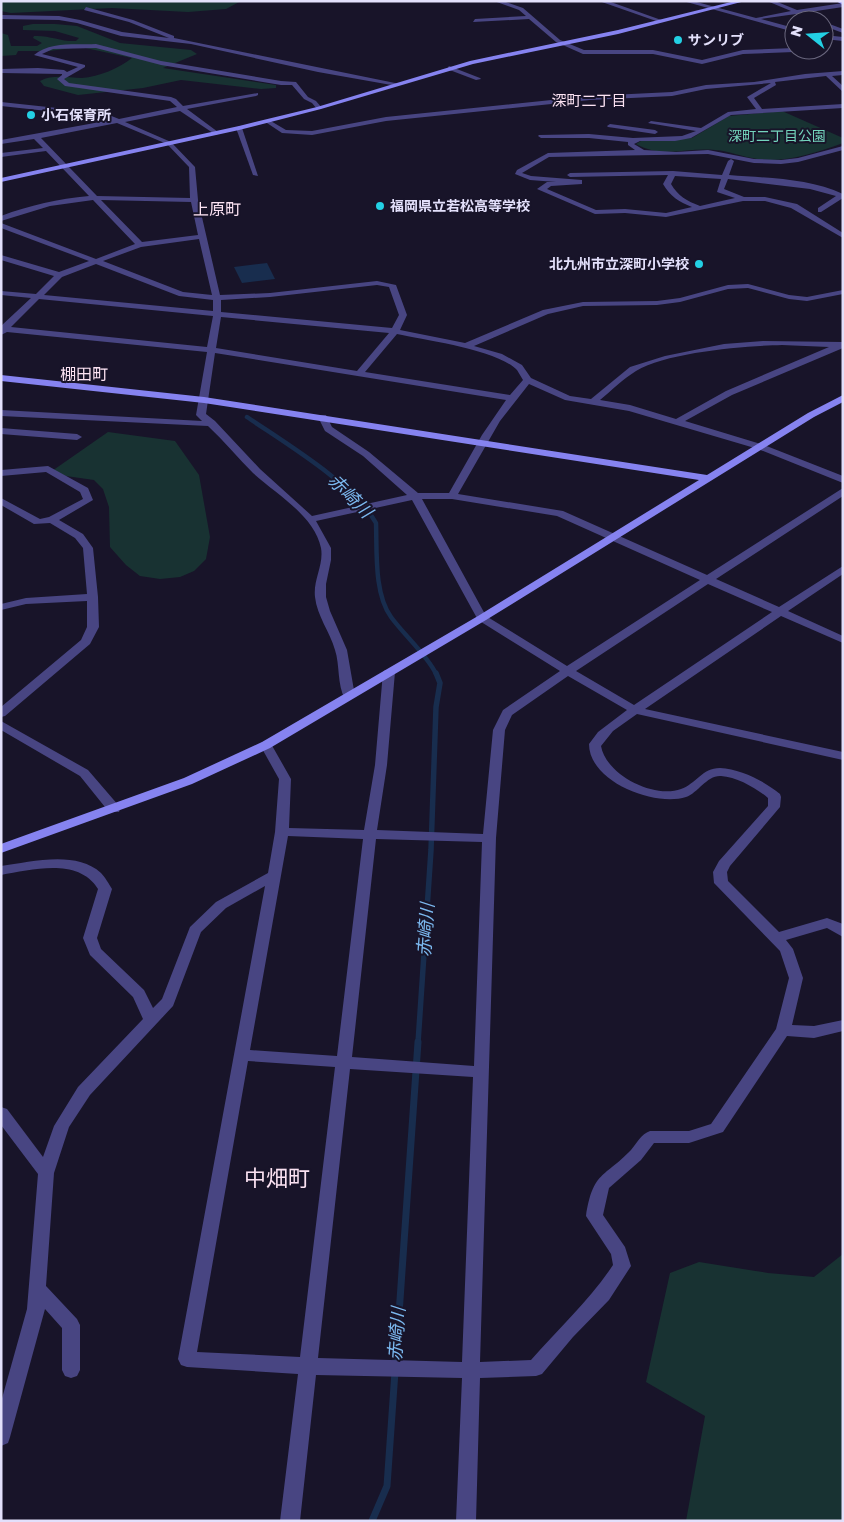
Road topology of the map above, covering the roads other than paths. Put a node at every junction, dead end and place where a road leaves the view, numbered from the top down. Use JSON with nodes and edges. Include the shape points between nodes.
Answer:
{"nodes":[{"id":1,"x":497,"y":1,"type":"edge"},
{"id":2,"x":602,"y":1,"type":"edge"},
{"id":3,"x":686,"y":1,"type":"edge"},
{"id":4,"x":742,"y":1,"type":"edge"},
{"id":5,"x":770,"y":1,"type":"edge"},
{"id":6,"x":839,"y":1,"type":"edge"},
{"id":7,"x":843,"y":4,"type":"edge"},
{"id":8,"x":86,"y":9,"type":"dead end"},
{"id":9,"x":708,"y":9,"type":"junction"},
{"id":10,"x":791,"y":10,"type":"edge"},
{"id":11,"x":808,"y":10,"type":"edge"},
{"id":12,"x":784,"y":14,"type":"edge"},
{"id":13,"x":1,"y":17,"type":"edge"},
{"id":14,"x":531,"y":18,"type":"junction"},
{"id":15,"x":751,"y":20,"type":"junction"},
{"id":16,"x":475,"y":21,"type":"dead end"},
{"id":17,"x":661,"y":21,"type":"junction"},
{"id":18,"x":784,"y":28,"type":"edge"},
{"id":19,"x":179,"y":41,"type":"junction"},
{"id":20,"x":565,"y":44,"type":"junction"},
{"id":21,"x":784,"y":50,"type":"edge"},
{"id":22,"x":449,"y":68,"type":"junction"},
{"id":23,"x":1,"y":71,"type":"edge"},
{"id":24,"x":843,"y":73,"type":"edge"},
{"id":25,"x":827,"y":74,"type":"junction"},
{"id":26,"x":65,"y":75,"type":"junction"},
{"id":27,"x":785,"y":78,"type":"junction"},
{"id":28,"x":478,"y":79,"type":"dead end"},
{"id":29,"x":397,"y":84,"type":"junction"},
{"id":30,"x":843,"y":90,"type":"edge"},
{"id":31,"x":256,"y":94,"type":"dead end"},
{"id":32,"x":1,"y":102,"type":"edge"},
{"id":33,"x":843,"y":106,"type":"edge"},
{"id":34,"x":319,"y":108,"type":"junction"},
{"id":35,"x":182,"y":109,"type":"junction"},
{"id":36,"x":761,"y":111,"type":"junction"},
{"id":37,"x":119,"y":121,"type":"junction"},
{"id":38,"x":267,"y":121,"type":"junction"},
{"id":39,"x":651,"y":123,"type":"dead end"},
{"id":40,"x":610,"y":126,"type":"dead end"},
{"id":41,"x":239,"y":128,"type":"junction"},
{"id":42,"x":702,"y":130,"type":"junction"},
{"id":43,"x":216,"y":133,"type":"junction"},
{"id":44,"x":542,"y":136,"type":"dead end"},
{"id":45,"x":36,"y":137,"type":"junction"},
{"id":46,"x":689,"y":137,"type":"junction"},
{"id":47,"x":633,"y":140,"type":"junction"},
{"id":48,"x":1,"y":142,"type":"edge"},
{"id":49,"x":169,"y":144,"type":"junction"},
{"id":50,"x":843,"y":148,"type":"edge"},
{"id":51,"x":48,"y":149,"type":"junction"},
{"id":52,"x":642,"y":152,"type":"junction"},
{"id":53,"x":1,"y":155,"type":"edge"},
{"id":54,"x":731,"y":160,"type":"dead end"},
{"id":55,"x":64,"y":167,"type":"junction"},
{"id":56,"x":673,"y":173,"type":"junction"},
{"id":57,"x":256,"y":175,"type":"dead end"},
{"id":58,"x":723,"y":177,"type":"junction"},
{"id":59,"x":538,"y":178,"type":"junction"},
{"id":60,"x":1,"y":180,"type":"edge"},
{"id":61,"x":93,"y":197,"type":"junction"},
{"id":62,"x":194,"y":200,"type":"junction"},
{"id":63,"x":743,"y":200,"type":"junction"},
{"id":64,"x":843,"y":201,"type":"edge"},
{"id":65,"x":700,"y":208,"type":"junction"},
{"id":66,"x":821,"y":210,"type":"junction"},
{"id":67,"x":810,"y":216,"type":"junction"},
{"id":68,"x":1,"y":219,"type":"edge"},
{"id":69,"x":1,"y":226,"type":"edge"},
{"id":70,"x":843,"y":236,"type":"edge"},
{"id":71,"x":201,"y":237,"type":"junction"},
{"id":72,"x":140,"y":245,"type":"junction"},
{"id":73,"x":1,"y":257,"type":"edge"},
{"id":74,"x":95,"y":263,"type":"junction"},
{"id":75,"x":59,"y":276,"type":"junction"},
{"id":76,"x":843,"y":292,"type":"edge"},
{"id":77,"x":1,"y":293,"type":"edge"},
{"id":78,"x":38,"y":297,"type":"junction"},
{"id":79,"x":217,"y":298,"type":"junction"},
{"id":80,"x":217,"y":314,"type":"junction"},
{"id":81,"x":2,"y":330,"type":"edge"},
{"id":82,"x":395,"y":331,"type":"junction"},
{"id":83,"x":842,"y":344,"type":"edge"},
{"id":84,"x":466,"y":346,"type":"junction"},
{"id":85,"x":212,"y":350,"type":"junction"},
{"id":86,"x":360,"y":374,"type":"junction"},
{"id":87,"x":1,"y":378,"type":"edge"},
{"id":88,"x":528,"y":380,"type":"junction"},
{"id":89,"x":511,"y":398,"type":"junction"},
{"id":90,"x":843,"y":398,"type":"edge"},
{"id":91,"x":204,"y":400,"type":"junction"},
{"id":92,"x":592,"y":403,"type":"junction"},
{"id":93,"x":1,"y":413,"type":"edge"},
{"id":94,"x":323,"y":417,"type":"junction"},
{"id":95,"x":677,"y":422,"type":"junction"},
{"id":96,"x":212,"y":423,"type":"junction"},
{"id":97,"x":1,"y":431,"type":"edge"},
{"id":98,"x":77,"y":436,"type":"dead end"},
{"id":99,"x":482,"y":443,"type":"junction"},
{"id":100,"x":761,"y":447,"type":"junction"},
{"id":101,"x":1,"y":473,"type":"edge"},
{"id":102,"x":707,"y":478,"type":"junction"},
{"id":103,"x":843,"y":480,"type":"edge"},
{"id":104,"x":843,"y":491,"type":"edge"},
{"id":105,"x":415,"y":496,"type":"junction"},
{"id":106,"x":452,"y":496,"type":"junction"},
{"id":107,"x":1,"y":501,"type":"edge"},
{"id":108,"x":311,"y":519,"type":"junction"},
{"id":109,"x":52,"y":520,"type":"junction"},
{"id":110,"x":612,"y":538,"type":"junction"},
{"id":111,"x":843,"y":568,"type":"edge"},
{"id":112,"x":707,"y":580,"type":"junction"},
{"id":113,"x":93,"y":597,"type":"junction"},
{"id":114,"x":1,"y":607,"type":"edge"},
{"id":115,"x":779,"y":612,"type":"junction"},
{"id":116,"x":482,"y":618,"type":"junction"},
{"id":117,"x":843,"y":640,"type":"edge"},
{"id":118,"x":567,"y":671,"type":"junction"},
{"id":119,"x":389,"y":672,"type":"junction"},
{"id":120,"x":349,"y":696,"type":"junction"},
{"id":121,"x":635,"y":710,"type":"junction"},
{"id":122,"x":1,"y":713,"type":"edge"},
{"id":123,"x":1,"y":725,"type":"edge"},
{"id":124,"x":266,"y":745,"type":"junction"},
{"id":125,"x":843,"y":756,"type":"edge"},
{"id":126,"x":114,"y":809,"type":"junction"},
{"id":127,"x":282,"y":832,"type":"junction"},
{"id":128,"x":370,"y":835,"type":"junction"},
{"id":129,"x":489,"y":838,"type":"junction"},
{"id":130,"x":1,"y":849,"type":"edge"},
{"id":131,"x":1,"y":871,"type":"edge"},
{"id":132,"x":274,"y":875,"type":"junction"},
{"id":133,"x":843,"y":932,"type":"edge"},
{"id":134,"x":776,"y":938,"type":"junction"},
{"id":135,"x":152,"y":1020,"type":"junction"},
{"id":136,"x":843,"y":1025,"type":"edge"},
{"id":137,"x":784,"y":1030,"type":"junction"},
{"id":138,"x":241,"y":1055,"type":"junction"},
{"id":139,"x":344,"y":1062,"type":"junction"},
{"id":140,"x":482,"y":1072,"type":"junction"},
{"id":141,"x":1,"y":1113,"type":"edge"},
{"id":142,"x":46,"y":1173,"type":"junction"},
{"id":143,"x":37,"y":1288,"type":"junction"},
{"id":144,"x":309,"y":1367,"type":"junction"},
{"id":145,"x":71,"y":1370,"type":"dead end"},
{"id":146,"x":472,"y":1371,"type":"junction"},
{"id":147,"x":1,"y":1437,"type":"edge"},
{"id":148,"x":290,"y":1521,"type":"edge"},
{"id":149,"x":466,"y":1521,"type":"edge"}],
"edges":[{"from":1,"to":14,"type":"street","via":[[521,9]]},
{"from":2,"to":17,"type":"street"},
{"from":3,"to":9,"type":"street"},
{"from":4,"to":9,"type":"street"},
{"from":5,"to":10,"type":"street"},
{"from":6,"to":7,"type":"street"},
{"from":7,"to":11,"type":"street"},
{"from":8,"to":19,"type":"street","via":[[131,21]]},
{"from":9,"to":15,"type":"street"},
{"from":9,"to":17,"type":"street"},
{"from":12,"to":15,"type":"street"},
{"from":13,"to":19,"type":"street","via":[[59,18],[121,34]]},
{"from":14,"to":16,"type":"street"},
{"from":14,"to":20,"type":"street"},
{"from":15,"to":18,"type":"street"},
{"from":17,"to":20,"type":"street"},
{"from":19,"to":29,"type":"street"},
{"from":20,"to":21,"type":"street","via":[[583,52],[653,52],[702,62],[743,52]]},
{"from":20,"to":22,"type":"street"},
{"from":22,"to":28,"type":"street"},
{"from":22,"to":29,"type":"street"},
{"from":23,"to":26,"type":"street","via":[[55,71]]},
{"from":24,"to":25,"type":"street"},
{"from":25,"to":27,"type":"street"},
{"from":25,"to":30,"type":"street"},
{"from":26,"to":34,"type":"street","via":[[84,67],[37,55],[53,47],[96,46],[161,63],[294,83]]},
{"from":26,"to":35,"type":"street","via":[[60,79],[67,85],[171,99]]},
{"from":27,"to":36,"type":"street","via":[[750,97]]},
{"from":27,"to":38,"type":"street","via":[[672,94],[590,98],[385,120],[312,133],[284,132]]},
{"from":29,"to":34,"type":"street"},
{"from":31,"to":35,"type":"street"},
{"from":32,"to":37,"type":"street","via":[[104,115]]},
{"from":33,"to":36,"type":"street"},
{"from":34,"to":38,"type":"street"},
{"from":35,"to":37,"type":"street"},
{"from":35,"to":43,"type":"street"},
{"from":36,"to":42,"type":"street","via":[[722,116]]},
{"from":37,"to":45,"type":"street"},
{"from":37,"to":49,"type":"street"},
{"from":38,"to":41,"type":"street"},
{"from":39,"to":42,"type":"street"},
{"from":40,"to":46,"type":"street"},
{"from":41,"to":43,"type":"street"},
{"from":41,"to":57,"type":"street"},
{"from":42,"to":46,"type":"street"},
{"from":43,"to":49,"type":"street"},
{"from":44,"to":47,"type":"street"},
{"from":45,"to":48,"type":"street"},
{"from":45,"to":51,"type":"street"},
{"from":46,"to":47,"type":"street"},
{"from":47,"to":52,"type":"street","via":[[630,144]]},
{"from":49,"to":55,"type":"street"},
{"from":49,"to":62,"type":"street","via":[[192,167]]},
{"from":50,"to":52,"type":"street","via":[[798,160],[770,162],[717,152]]},
{"from":51,"to":53,"type":"street"},
{"from":51,"to":55,"type":"street"},
{"from":52,"to":59,"type":"street","via":[[548,155],[518,174]]},
{"from":54,"to":58,"type":"street"},
{"from":55,"to":60,"type":"street"},
{"from":55,"to":61,"type":"street"},
{"from":56,"to":58,"type":"street"},
{"from":56,"to":59,"type":"street"},
{"from":56,"to":65,"type":"street","via":[[667,184],[672,195]]},
{"from":58,"to":63,"type":"street","via":[[720,190]]},
{"from":58,"to":66,"type":"street","via":[[825,189],[841,196]]},
{"from":59,"to":65,"type":"street","via":[[580,181],[550,184],[540,189],[595,212],[631,211],[660,215]]},
{"from":61,"to":62,"type":"street"},
{"from":61,"to":68,"type":"street","via":[[46,204]]},
{"from":61,"to":72,"type":"street"},
{"from":62,"to":71,"type":"street"},
{"from":63,"to":65,"type":"street"},
{"from":63,"to":67,"type":"street","via":[[782,202]]},
{"from":64,"to":66,"type":"street"},
{"from":66,"to":67,"type":"street"},
{"from":67,"to":70,"type":"street"},
{"from":69,"to":74,"type":"street"},
{"from":71,"to":72,"type":"street"},
{"from":71,"to":79,"type":"street"},
{"from":72,"to":74,"type":"street"},
{"from":73,"to":75,"type":"street"},
{"from":74,"to":75,"type":"street"},
{"from":74,"to":79,"type":"street","via":[[182,294]]},
{"from":75,"to":78,"type":"street"},
{"from":76,"to":84,"type":"street","via":[[807,299],[748,286],[728,287],[657,303],[582,304],[546,312]]},
{"from":77,"to":78,"type":"street"},
{"from":78,"to":80,"type":"street"},
{"from":78,"to":81,"type":"street"},
{"from":79,"to":80,"type":"street"},
{"from":79,"to":82,"type":"street","via":[[386,283],[392,285],[403,315]]},
{"from":80,"to":82,"type":"street"},
{"from":80,"to":85,"type":"street"},
{"from":81,"to":85,"type":"street"},
{"from":82,"to":84,"type":"street"},
{"from":82,"to":86,"type":"street"},
{"from":83,"to":92,"type":"street","via":[[754,342],[652,361],[633,370]]},
{"from":83,"to":95,"type":"street","via":[[728,393]]},
{"from":84,"to":88,"type":"street","via":[[499,356],[519,367]]},
{"from":85,"to":86,"type":"street"},
{"from":85,"to":91,"type":"street"},
{"from":86,"to":89,"type":"street"},
{"from":87,"to":91,"type":"street"},
{"from":88,"to":89,"type":"street"},
{"from":88,"to":92,"type":"street","via":[[568,398]]},
{"from":89,"to":99,"type":"street"},
{"from":90,"to":100,"type":"street"},
{"from":91,"to":94,"type":"street"},
{"from":91,"to":96,"type":"street","via":[[201,415]]},
{"from":92,"to":95,"type":"street","via":[[630,408]]},
{"from":93,"to":96,"type":"street"},
{"from":94,"to":99,"type":"street"},
{"from":94,"to":105,"type":"street","via":[[328,429],[366,454]]},
{"from":95,"to":100,"type":"street"},
{"from":96,"to":108,"type":"street","via":[[257,472]]},
{"from":97,"to":98,"type":"street"},
{"from":99,"to":102,"type":"street"},
{"from":99,"to":106,"type":"street"},
{"from":100,"to":102,"type":"street"},
{"from":100,"to":103,"type":"street"},
{"from":101,"to":109,"type":"street","via":[[49,468],[84,490],[88,500]]},
{"from":102,"to":110,"type":"street"},
{"from":104,"to":112,"type":"street"},
{"from":105,"to":106,"type":"street"},
{"from":105,"to":108,"type":"street"},
{"from":105,"to":116,"type":"street"},
{"from":106,"to":110,"type":"street","via":[[559,513]]},
{"from":107,"to":109,"type":"street","via":[[38,522]]},
{"from":108,"to":120,"type":"street","via":[[326,545],[327,560],[320,591],[322,607],[340,645]]},
{"from":109,"to":113,"type":"street","via":[[79,536],[88,548]]},
{"from":110,"to":112,"type":"street"},
{"from":110,"to":116,"type":"street"},
{"from":111,"to":115,"type":"street"},
{"from":112,"to":115,"type":"street"},
{"from":112,"to":118,"type":"street"},
{"from":113,"to":114,"type":"street","via":[[26,601]]},
{"from":113,"to":122,"type":"street","via":[[93,627],[86,642]]},
{"from":115,"to":117,"type":"street"},
{"from":115,"to":121,"type":"street"},
{"from":116,"to":118,"type":"street"},
{"from":116,"to":119,"type":"street"},
{"from":118,"to":121,"type":"street"},
{"from":118,"to":129,"type":"street","via":[[507,713],[499,730]]},
{"from":119,"to":120,"type":"street"},
{"from":119,"to":128,"type":"street","via":[[381,765]]},
{"from":120,"to":124,"type":"street"},
{"from":121,"to":125,"type":"street"},
{"from":121,"to":134,"type":"street","via":[[600,736],[595,744],[604,768],[619,780],[652,794],[674,795],[689,793],[709,772],[727,772],[768,790],[775,798],[774,806],[720,872],[721,883]]},
{"from":123,"to":126,"type":"street","via":[[84,773]]},
{"from":124,"to":126,"type":"street","via":[[188,781]]},
{"from":124,"to":127,"type":"street","via":[[285,779]]},
{"from":126,"to":130,"type":"street"},
{"from":127,"to":128,"type":"street"},
{"from":127,"to":132,"type":"street"},
{"from":128,"to":129,"type":"street"},
{"from":128,"to":139,"type":"street"},
{"from":129,"to":140,"type":"street"},
{"from":131,"to":135,"type":"street","via":[[46,864],[74,866],[95,875],[105,889],[90,938],[95,951],[139,994]]},
{"from":132,"to":135,"type":"street","via":[[221,905],[195,930],[168,1002]]},
{"from":132,"to":138,"type":"street"},
{"from":133,"to":134,"type":"street","via":[[834,924],[827,923]]},
{"from":134,"to":137,"type":"street","via":[[786,949],[796,978]]},
{"from":135,"to":142,"type":"street","via":[[84,1091],[62,1126]]},
{"from":136,"to":137,"type":"street","via":[[814,1032]]},
{"from":137,"to":146,"type":"street","via":[[717,1128],[689,1137],[650,1137],[631,1160],[606,1179],[597,1196],[594,1216],[620,1252],[622,1266],[603,1295],[536,1368]]},
{"from":138,"to":139,"type":"street"},
{"from":138,"to":144,"type":"street","via":[[187,1359]]},
{"from":139,"to":140,"type":"street"},
{"from":139,"to":144,"type":"street"},
{"from":140,"to":146,"type":"street"},
{"from":141,"to":142,"type":"street"},
{"from":142,"to":143,"type":"street"},
{"from":143,"to":145,"type":"street","via":[[71,1325]]},
{"from":143,"to":147,"type":"street","via":[[36,1309]]},
{"from":144,"to":146,"type":"street"},
{"from":144,"to":148,"type":"street"},
{"from":146,"to":149,"type":"street"}]}
